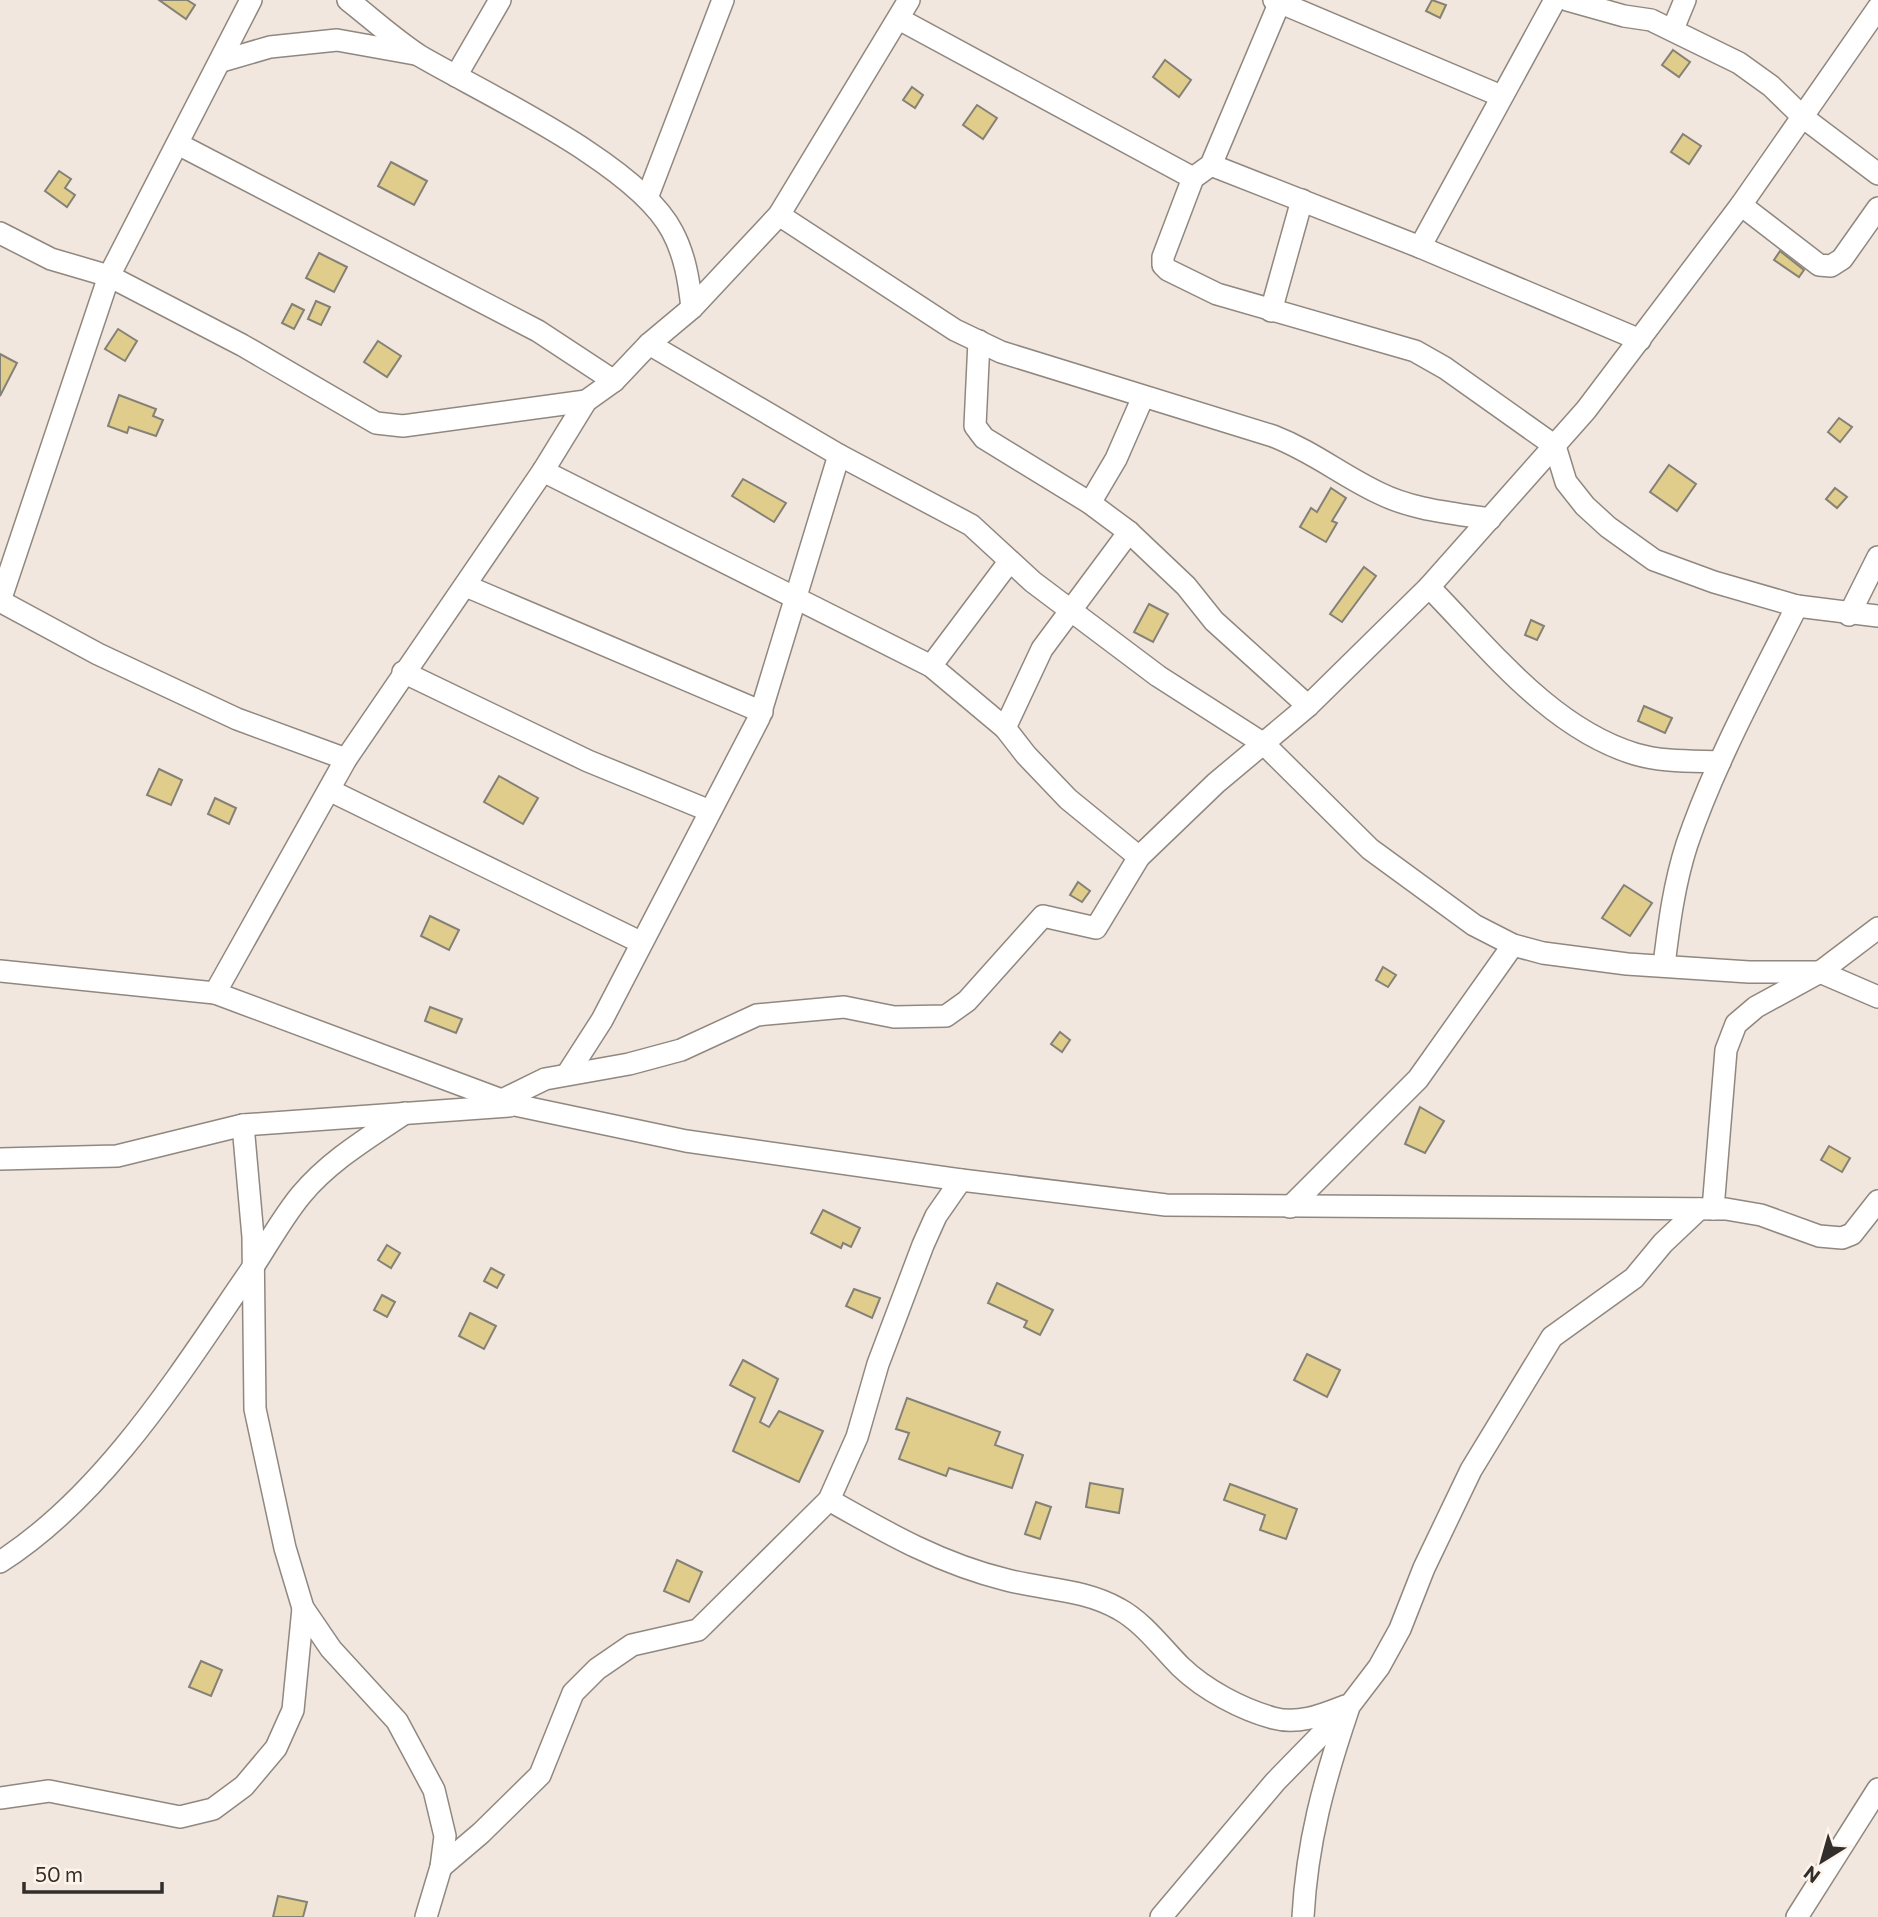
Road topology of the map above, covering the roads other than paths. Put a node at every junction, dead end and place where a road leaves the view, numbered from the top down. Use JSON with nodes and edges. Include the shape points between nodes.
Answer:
{"nodes":[{"id":1,"x":251,"y":0,"type":"edge"},
{"id":2,"x":348,"y":0,"type":"edge"},
{"id":3,"x":500,"y":0,"type":"edge"},
{"id":4,"x":723,"y":0,"type":"edge"},
{"id":5,"x":1555,"y":0,"type":"edge"},
{"id":6,"x":1567,"y":0,"type":"edge"},
{"id":7,"x":1685,"y":0,"type":"edge"},
{"id":8,"x":1277,"y":2,"type":"edge"},
{"id":9,"x":1310,"y":7,"type":"edge"},
{"id":10,"x":1878,"y":8,"type":"edge"},
{"id":11,"x":904,"y":9,"type":"edge"},
{"id":12,"x":1673,"y":29,"type":"junction"},
{"id":13,"x":417,"y":54,"type":"junction"},
{"id":14,"x":222,"y":61,"type":"junction"},
{"id":15,"x":456,"y":76,"type":"junction"},
{"id":16,"x":1501,"y":96,"type":"junction"},
{"id":17,"x":1804,"y":118,"type":"junction"},
{"id":18,"x":178,"y":144,"type":"junction"},
{"id":19,"x":1211,"y":164,"type":"junction"},
{"id":20,"x":1878,"y":174,"type":"edge"},
{"id":21,"x":1193,"y":178,"type":"junction"},
{"id":22,"x":647,"y":198,"type":"junction"},
{"id":23,"x":1301,"y":200,"type":"junction"},
{"id":24,"x":1741,"y":205,"type":"junction"},
{"id":25,"x":1878,"y":208,"type":"edge"},
{"id":26,"x":779,"y":215,"type":"junction"},
{"id":27,"x":0,"y":233,"type":"edge"},
{"id":28,"x":1420,"y":247,"type":"junction"},
{"id":29,"x":109,"y":276,"type":"junction"},
{"id":30,"x":692,"y":308,"type":"junction"},
{"id":31,"x":1271,"y":311,"type":"junction"},
{"id":32,"x":1640,"y":340,"type":"junction"},
{"id":33,"x":979,"y":341,"type":"junction"},
{"id":34,"x":649,"y":344,"type":"junction"},
{"id":35,"x":614,"y":381,"type":"junction"},
{"id":36,"x":1143,"y":397,"type":"junction"},
{"id":37,"x":586,"y":401,"type":"junction"},
{"id":38,"x":1555,"y":446,"type":"junction"},
{"id":39,"x":839,"y":455,"type":"junction"},
{"id":40,"x":543,"y":471,"type":"junction"},
{"id":41,"x":1090,"y":503,"type":"junction"},
{"id":42,"x":1490,"y":520,"type":"junction"},
{"id":43,"x":1129,"y":532,"type":"junction"},
{"id":44,"x":1878,"y":557,"type":"edge"},
{"id":45,"x":1009,"y":562,"type":"junction"},
{"id":46,"x":466,"y":586,"type":"junction"},
{"id":47,"x":1429,"y":587,"type":"junction"},
{"id":48,"x":794,"y":599,"type":"junction"},
{"id":49,"x":0,"y":601,"type":"edge"},
{"id":50,"x":1797,"y":606,"type":"junction"},
{"id":51,"x":1072,"y":611,"type":"junction"},
{"id":52,"x":1849,"y":615,"type":"junction"},
{"id":53,"x":1878,"y":616,"type":"edge"},
{"id":54,"x":931,"y":666,"type":"junction"},
{"id":55,"x":403,"y":672,"type":"junction"},
{"id":56,"x":1308,"y":706,"type":"junction"},
{"id":57,"x":762,"y":712,"type":"junction"},
{"id":58,"x":1005,"y":728,"type":"junction"},
{"id":59,"x":1264,"y":744,"type":"junction"},
{"id":60,"x":346,"y":759,"type":"junction"},
{"id":61,"x":1720,"y":762,"type":"junction"},
{"id":62,"x":329,"y":790,"type":"junction"},
{"id":63,"x":710,"y":811,"type":"junction"},
{"id":64,"x":1139,"y":858,"type":"junction"},
{"id":65,"x":1878,"y":928,"type":"edge"},
{"id":66,"x":640,"y":942,"type":"junction"},
{"id":67,"x":1513,"y":945,"type":"junction"},
{"id":68,"x":1664,"y":965,"type":"junction"},
{"id":69,"x":0,"y":971,"type":"edge"},
{"id":70,"x":1820,"y":971,"type":"junction"},
{"id":71,"x":215,"y":993,"type":"junction"},
{"id":72,"x":1878,"y":997,"type":"edge"},
{"id":73,"x":568,"y":1073,"type":"junction"},
{"id":74,"x":508,"y":1103,"type":"junction"},
{"id":75,"x":405,"y":1113,"type":"junction"},
{"id":76,"x":243,"y":1125,"type":"junction"},
{"id":77,"x":0,"y":1159,"type":"edge"},
{"id":78,"x":961,"y":1180,"type":"junction"},
{"id":79,"x":1878,"y":1201,"type":"edge"},
{"id":80,"x":1290,"y":1207,"type":"junction"},
{"id":81,"x":1706,"y":1209,"type":"junction"},
{"id":82,"x":253,"y":1268,"type":"junction"},
{"id":83,"x":829,"y":1500,"type":"junction"},
{"id":84,"x":0,"y":1562,"type":"edge"},
{"id":85,"x":303,"y":1608,"type":"junction"},
{"id":86,"x":1350,"y":1705,"type":"junction"},
{"id":87,"x":1878,"y":1789,"type":"edge"},
{"id":88,"x":0,"y":1798,"type":"edge"},
{"id":89,"x":441,"y":1867,"type":"junction"},
{"id":90,"x":426,"y":1917,"type":"edge"},
{"id":91,"x":1161,"y":1917,"type":"edge"},
{"id":92,"x":1303,"y":1917,"type":"edge"},
{"id":93,"x":1797,"y":1917,"type":"edge"}],
"edges":[{"from":1,"to":14,"type":"street"},
{"from":2,"to":13,"type":"street"},
{"from":3,"to":15,"type":"street"},
{"from":4,"to":22,"type":"street"},
{"from":5,"to":16,"type":"street"},
{"from":6,"to":12,"type":"street"},
{"from":7,"to":12,"type":"street"},
{"from":8,"to":9,"type":"street"},
{"from":8,"to":19,"type":"street"},
{"from":9,"to":16,"type":"street"},
{"from":10,"to":17,"type":"street"},
{"from":11,"to":21,"type":"street"},
{"from":11,"to":26,"type":"street"},
{"from":12,"to":17,"type":"street","via":[[1739,63]]},
{"from":13,"to":14,"type":"street","via":[[337,40],[270,47]]},
{"from":13,"to":15,"type":"street"},
{"from":14,"to":18,"type":"street"},
{"from":15,"to":22,"type":"street","via":[[548,127]]},
{"from":16,"to":28,"type":"street"},
{"from":17,"to":20,"type":"street"},
{"from":17,"to":24,"type":"street"},
{"from":18,"to":29,"type":"street"},
{"from":18,"to":35,"type":"street","via":[[526,324]]},
{"from":19,"to":21,"type":"street"},
{"from":19,"to":23,"type":"street"},
{"from":21,"to":31,"type":"street","via":[[1163,265],[1196,285]]},
{"from":22,"to":30,"type":"street","via":[[672,230],[688,272]]},
{"from":23,"to":28,"type":"street"},
{"from":23,"to":31,"type":"street"},
{"from":24,"to":25,"type":"street","via":[[1819,265],[1831,266],[1842,259]]},
{"from":24,"to":32,"type":"street"},
{"from":26,"to":30,"type":"street"},
{"from":26,"to":33,"type":"street"},
{"from":27,"to":29,"type":"street","via":[[51,259]]},
{"from":28,"to":32,"type":"street"},
{"from":29,"to":37,"type":"street","via":[[242,345],[376,423],[391,427]]},
{"from":29,"to":49,"type":"street"},
{"from":30,"to":34,"type":"street"},
{"from":31,"to":38,"type":"street","via":[[1415,351]]},
{"from":32,"to":38,"type":"street"},
{"from":33,"to":36,"type":"street","via":[[1040,366]]},
{"from":33,"to":41,"type":"street","via":[[975,426],[984,438]]},
{"from":34,"to":35,"type":"street"},
{"from":34,"to":39,"type":"street"},
{"from":35,"to":37,"type":"street"},
{"from":36,"to":41,"type":"street","via":[[1121,449]]},
{"from":36,"to":42,"type":"street","via":[[1308,450],[1390,498]]},
{"from":37,"to":40,"type":"street"},
{"from":38,"to":42,"type":"street"},
{"from":38,"to":50,"type":"street","via":[[1566,482],[1585,506],[1654,560]]},
{"from":39,"to":45,"type":"street","via":[[956,515]]},
{"from":39,"to":48,"type":"street"},
{"from":40,"to":46,"type":"street"},
{"from":40,"to":48,"type":"street"},
{"from":41,"to":43,"type":"street"},
{"from":42,"to":47,"type":"street"},
{"from":43,"to":51,"type":"street"},
{"from":43,"to":56,"type":"street","via":[[1186,586],[1214,621]]},
{"from":44,"to":52,"type":"street"},
{"from":45,"to":51,"type":"street"},
{"from":45,"to":54,"type":"street"},
{"from":46,"to":55,"type":"street"},
{"from":46,"to":57,"type":"street"},
{"from":47,"to":56,"type":"street"},
{"from":47,"to":61,"type":"street","via":[[1544,704],[1604,741],[1635,754],[1668,760]]},
{"from":48,"to":54,"type":"street"},
{"from":48,"to":57,"type":"street"},
{"from":49,"to":60,"type":"street","via":[[98,654],[237,719]]},
{"from":50,"to":52,"type":"street"},
{"from":50,"to":61,"type":"street"},
{"from":51,"to":58,"type":"street","via":[[1042,649]]},
{"from":51,"to":59,"type":"street","via":[[1158,676]]},
{"from":52,"to":53,"type":"street"},
{"from":54,"to":58,"type":"street"},
{"from":55,"to":60,"type":"street"},
{"from":55,"to":63,"type":"street","via":[[588,761]]},
{"from":56,"to":59,"type":"street"},
{"from":57,"to":63,"type":"street"},
{"from":58,"to":64,"type":"street","via":[[1068,799]]},
{"from":59,"to":64,"type":"street","via":[[1216,783]]},
{"from":59,"to":67,"type":"street","via":[[1370,849],[1474,925]]},
{"from":60,"to":62,"type":"street"},
{"from":61,"to":68,"type":"street","via":[[1687,845],[1671,907]]},
{"from":62,"to":66,"type":"street"},
{"from":62,"to":71,"type":"street"},
{"from":63,"to":66,"type":"street"},
{"from":64,"to":73,"type":"street","via":[[1096,928],[1043,916],[967,1001],[946,1016],[894,1017],[844,1007],[757,1015],[681,1050]]},
{"from":65,"to":70,"type":"street"},
{"from":66,"to":73,"type":"street","via":[[602,1020]]},
{"from":67,"to":68,"type":"street","via":[[1543,953]]},
{"from":67,"to":80,"type":"street","via":[[1418,1079]]},
{"from":68,"to":70,"type":"street","via":[[1749,972]]},
{"from":69,"to":71,"type":"street"},
{"from":70,"to":72,"type":"street"},
{"from":70,"to":81,"type":"street","via":[[1756,1007],[1736,1024],[1726,1050]]},
{"from":71,"to":74,"type":"street"},
{"from":73,"to":74,"type":"street","via":[[522,1088]]},
{"from":74,"to":75,"type":"street"},
{"from":74,"to":78,"type":"street","via":[[686,1141]]},
{"from":75,"to":76,"type":"street"},
{"from":75,"to":82,"type":"street","via":[[346,1152],[301,1195]]},
{"from":76,"to":77,"type":"street","via":[[117,1156]]},
{"from":76,"to":82,"type":"street"},
{"from":78,"to":80,"type":"street","via":[[1166,1205]]},
{"from":78,"to":83,"type":"street","via":[[923,1245],[878,1364],[857,1437]]},
{"from":79,"to":81,"type":"street","via":[[1852,1234],[1842,1238],[1819,1236],[1761,1215]]},
{"from":80,"to":81,"type":"street"},
{"from":81,"to":86,"type":"street","via":[[1663,1243],[1634,1278],[1552,1337],[1544,1348],[1471,1469],[1390,1648]]},
{"from":82,"to":84,"type":"street","via":[[95,1485],[26,1546]]},
{"from":82,"to":85,"type":"street","via":[[255,1409]]},
{"from":83,"to":86,"type":"street","via":[[891,1537],[940,1558],[1007,1580],[1077,1591],[1121,1609],[1184,1670],[1250,1709],[1276,1719],[1300,1720]]},
{"from":83,"to":89,"type":"street","via":[[698,1630],[632,1645],[597,1669],[573,1693],[540,1775]]},
{"from":85,"to":88,"type":"street","via":[[293,1710],[276,1748],[244,1786],[213,1809],[180,1817],[49,1791]]},
{"from":85,"to":89,"type":"street","via":[[331,1649],[397,1721],[434,1790],[445,1836]]},
{"from":86,"to":91,"type":"street","via":[[1275,1782]]},
{"from":86,"to":92,"type":"street","via":[[1321,1790],[1307,1855]]},
{"from":87,"to":93,"type":"street"},
{"from":89,"to":90,"type":"street"}]}
